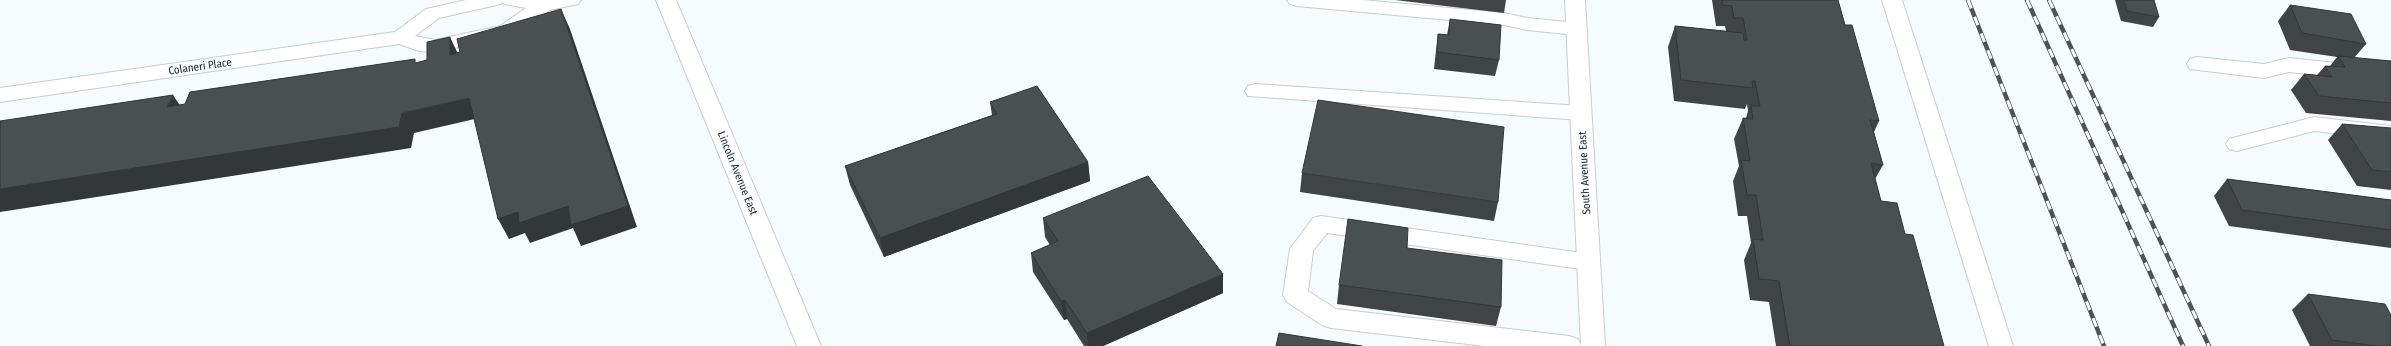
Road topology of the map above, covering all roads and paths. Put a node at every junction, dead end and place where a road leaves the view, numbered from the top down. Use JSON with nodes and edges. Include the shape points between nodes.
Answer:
{"nodes":[{"id":1,"x":494,"y":0,"type":"edge"},
{"id":2,"x":511,"y":0,"type":"edge"},
{"id":3,"x":571,"y":0,"type":"edge"},
{"id":4,"x":666,"y":0,"type":"edge"},
{"id":5,"x":1297,"y":0,"type":"edge"},
{"id":6,"x":1575,"y":0,"type":"edge"},
{"id":7,"x":1892,"y":0,"type":"edge"},
{"id":8,"x":544,"y":5,"type":"junction"},
{"id":9,"x":1576,"y":29,"type":"junction"},
{"id":10,"x":401,"y":36,"type":"junction"},
{"id":11,"x":2197,"y":64,"type":"dead end"},
{"id":12,"x":2391,"y":76,"type":"edge"},
{"id":13,"x":1255,"y":91,"type":"dead end"},
{"id":14,"x":0,"y":94,"type":"edge"},
{"id":15,"x":1581,"y":113,"type":"junction"},
{"id":16,"x":2391,"y":132,"type":"edge"},
{"id":17,"x":2237,"y":144,"type":"dead end"},
{"id":18,"x":1588,"y":261,"type":"junction"},
{"id":19,"x":809,"y":346,"type":"edge"},
{"id":20,"x":1569,"y":346,"type":"edge"},
{"id":21,"x":1593,"y":346,"type":"edge"},
{"id":22,"x":2001,"y":346,"type":"edge"}],
"edges":[{"from":1,"to":10,"type":"street","name":"Colaneri Place","via":[[433,13]]},
{"from":2,"to":8,"type":"street"},
{"from":3,"to":8,"type":"street"},
{"from":4,"to":19,"type":"street","name":"Lincoln Avenue East"},
{"from":5,"to":9,"type":"street","via":[[1504,19]]},
{"from":6,"to":9,"type":"street","name":"South Avenue East"},
{"from":7,"to":22,"type":"street"},
{"from":8,"to":10,"type":"street","via":[[506,31],[435,46],[420,45]]},
{"from":9,"to":15,"type":"street","name":"South Avenue East"},
{"from":10,"to":14,"type":"street","name":"Colaneri Place"},
{"from":11,"to":12,"type":"street","via":[[2264,71],[2289,65]]},
{"from":13,"to":15,"type":"street"},
{"from":15,"to":18,"type":"street","name":"South Avenue East"},
{"from":16,"to":17,"type":"street","via":[[2314,124]]},
{"from":18,"to":20,"type":"street","via":[[1321,224],[1302,249],[1295,295],[1332,318]]},
{"from":18,"to":21,"type":"street","name":"South Avenue East"}]}
